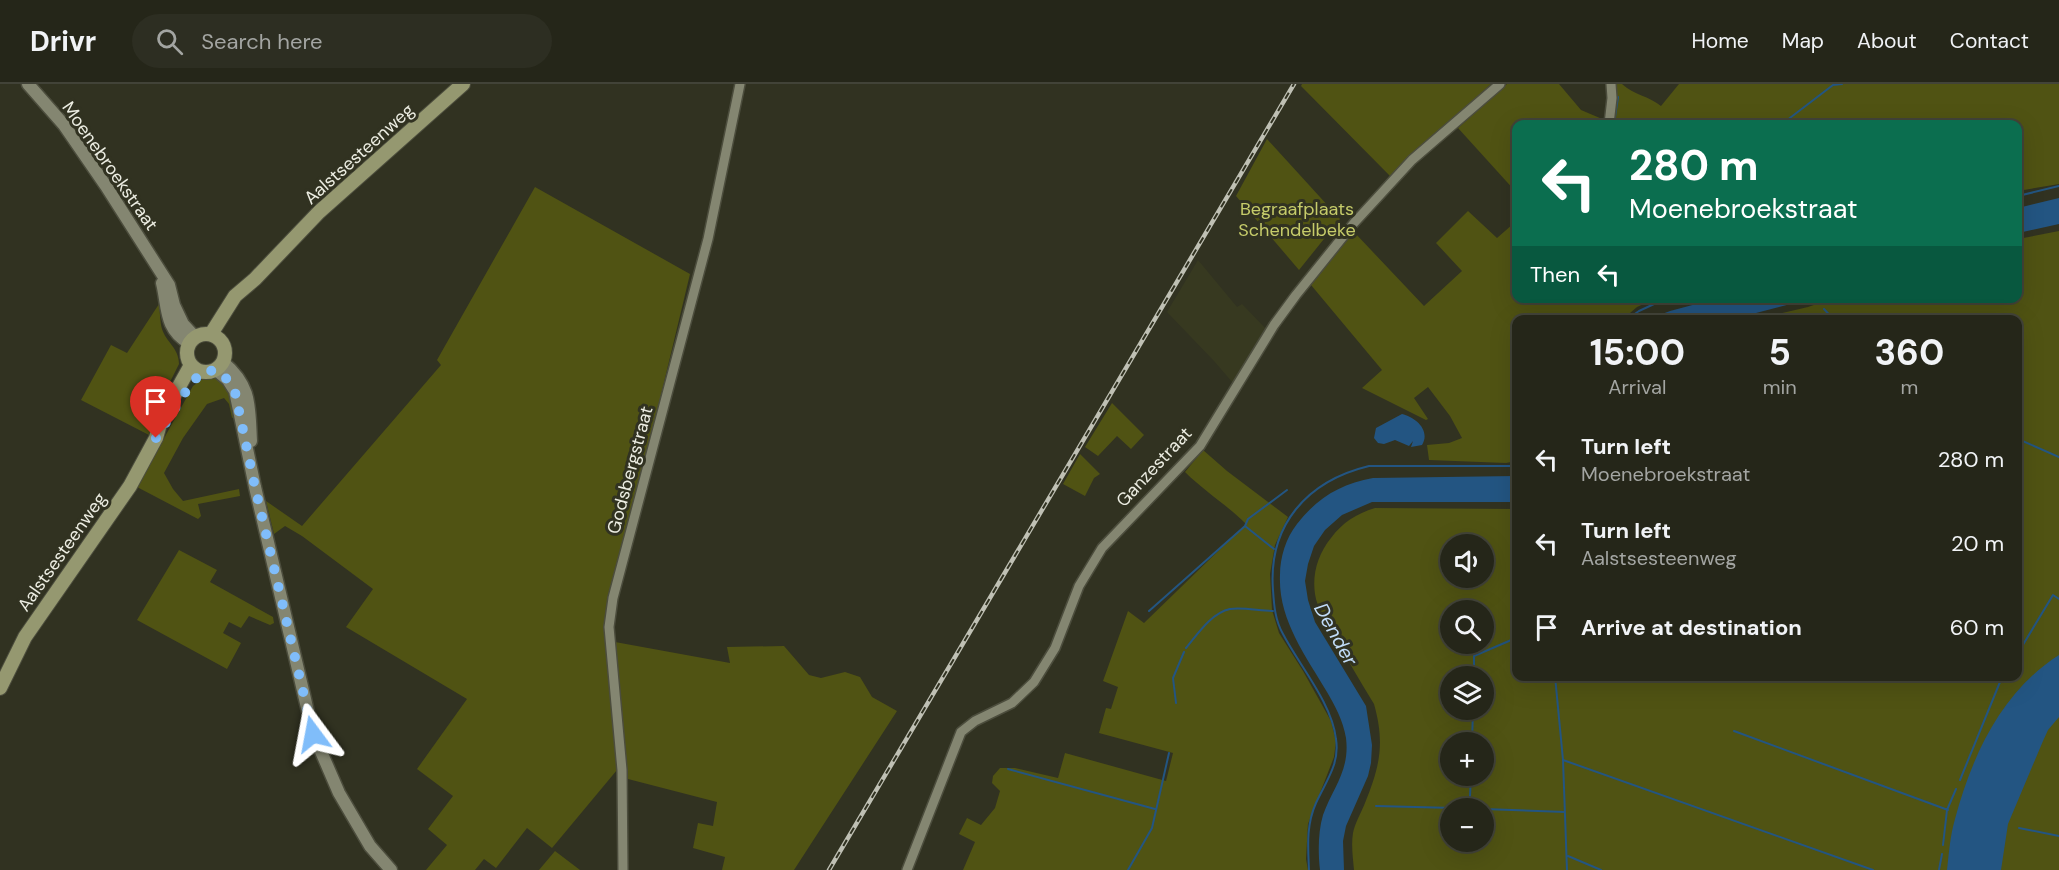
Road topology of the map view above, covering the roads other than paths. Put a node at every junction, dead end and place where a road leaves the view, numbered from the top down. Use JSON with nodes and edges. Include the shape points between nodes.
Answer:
{"nodes":[{"id":1,"x":28,"y":84,"type":"edge"},
{"id":2,"x":463,"y":84,"type":"edge"},
{"id":3,"x":740,"y":84,"type":"edge"},
{"id":4,"x":1500,"y":84,"type":"edge"},
{"id":5,"x":1611,"y":84,"type":"edge"},
{"id":6,"x":1609,"y":120,"type":"edge"},
{"id":7,"x":216,"y":337,"type":"junction"},
{"id":8,"x":192,"y":340,"type":"junction"},
{"id":9,"x":208,"y":367,"type":"junction"},
{"id":10,"x":0,"y":688,"type":"edge"},
{"id":11,"x":392,"y":870,"type":"edge"},
{"id":12,"x":623,"y":870,"type":"edge"},
{"id":13,"x":907,"y":870,"type":"edge"}],
"edges":[{"from":1,"to":8,"type":"street","name":"Moenebroekstraat","via":[[64,125],[106,186],[169,285],[174,305]]},
{"from":2,"to":7,"type":"main road","name":"Aalstsesteenweg","via":[[320,212],[235,296]]},
{"from":3,"to":12,"type":"street","name":"Godsbergstraat","via":[[708,239],[613,598],[609,627],[622,770]]},
{"from":4,"to":13,"type":"street","name":"Ganzestraat","via":[[1405,168],[1296,294],[1200,446],[1097,555],[1079,586],[1055,648],[1034,682],[1012,703],[961,732]]},
{"from":5,"to":6,"type":"street"},
{"from":7,"to":8,"type":"main road","via":[[206,333]]},
{"from":7,"to":9,"type":"main road","via":[[225,350]]},
{"from":8,"to":9,"type":"main road","via":[[187,358]]},
{"from":9,"to":10,"type":"main road","name":"Aalstsesteenweg","via":[[162,417],[156,438],[130,486],[25,637]]},
{"from":9,"to":11,"type":"street","via":[[228,380],[235,392],[313,734],[339,793],[370,846]]}]}
